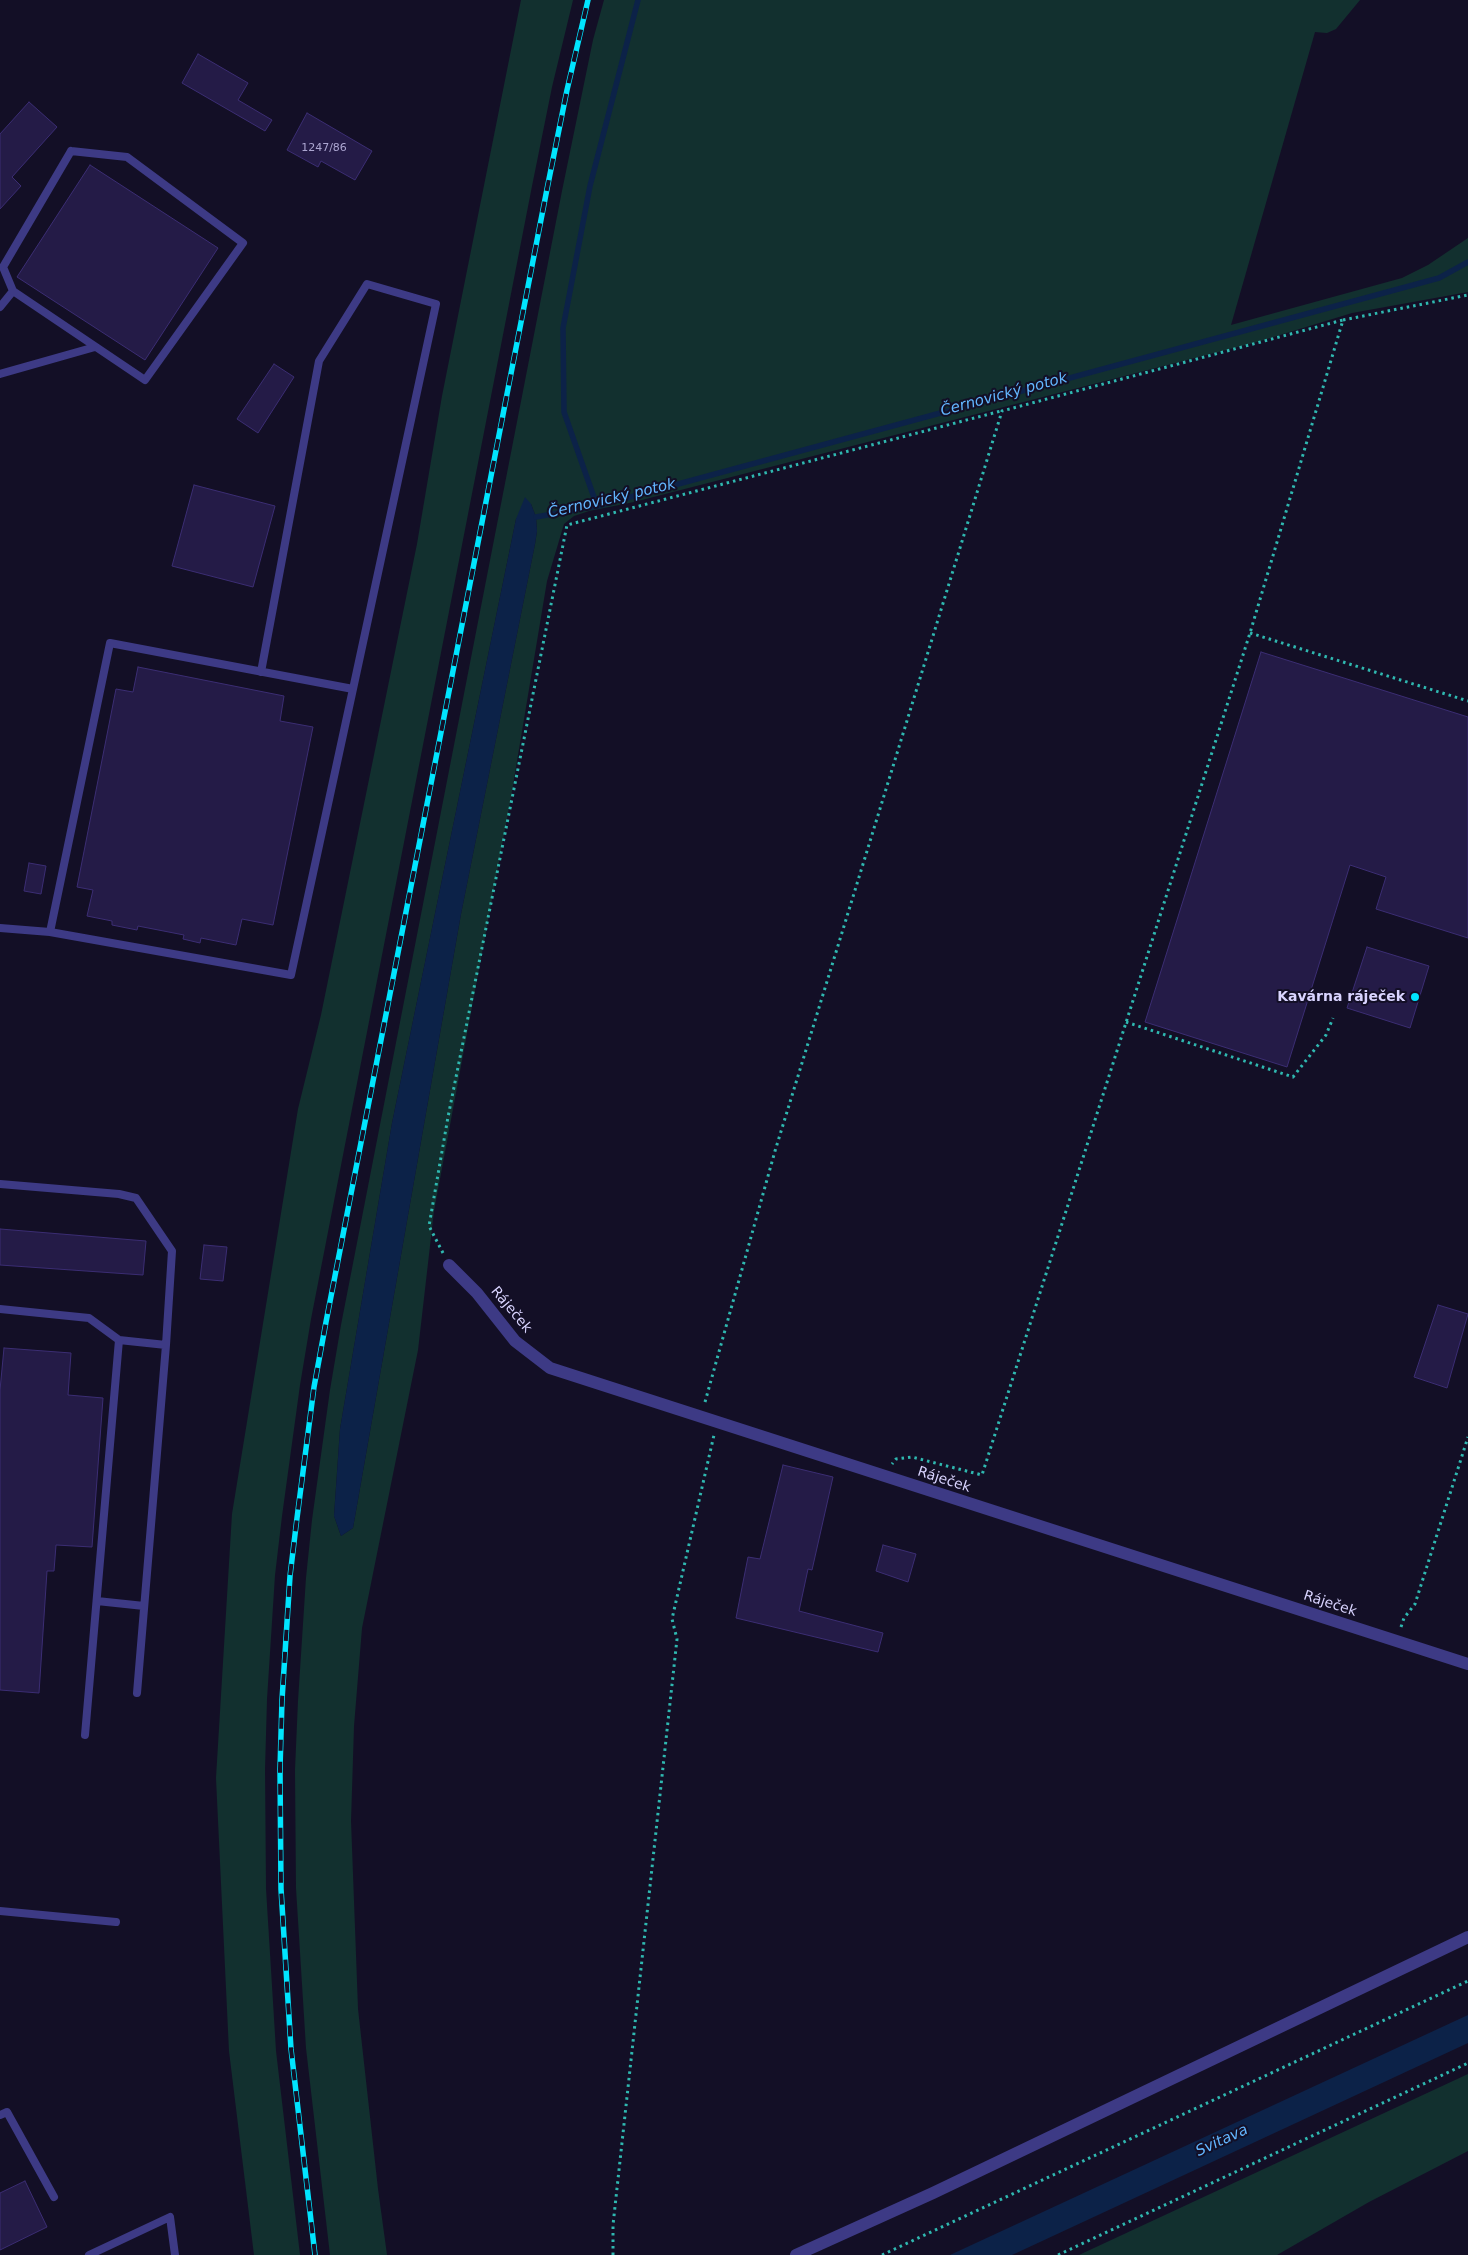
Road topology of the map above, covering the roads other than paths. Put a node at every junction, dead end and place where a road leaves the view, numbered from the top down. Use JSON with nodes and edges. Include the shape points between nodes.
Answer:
{"nodes":[{"id":1,"x":13,"y":291,"type":"junction"},
{"id":2,"x":0,"y":307,"type":"edge"},
{"id":3,"x":95,"y":347,"type":"junction"},
{"id":4,"x":0,"y":374,"type":"edge"},
{"id":5,"x":261,"y":672,"type":"junction"},
{"id":6,"x":353,"y":689,"type":"junction"},
{"id":7,"x":0,"y":928,"type":"edge"},
{"id":8,"x":50,"y":932,"type":"junction"},
{"id":9,"x":0,"y":1184,"type":"edge"},
{"id":10,"x":449,"y":1265,"type":"road end"},
{"id":11,"x":0,"y":1309,"type":"edge"},
{"id":12,"x":119,"y":1340,"type":"junction"},
{"id":13,"x":166,"y":1345,"type":"junction"},
{"id":14,"x":97,"y":1601,"type":"junction"},
{"id":15,"x":144,"y":1606,"type":"junction"},
{"id":16,"x":1468,"y":1664,"type":"edge"},
{"id":17,"x":137,"y":1693,"type":"dead end"},
{"id":18,"x":86,"y":1735,"type":"dead end"},
{"id":19,"x":0,"y":1911,"type":"edge"},
{"id":20,"x":116,"y":1922,"type":"dead end"},
{"id":21,"x":1468,"y":1937,"type":"edge"},
{"id":22,"x":0,"y":2115,"type":"edge"},
{"id":23,"x":54,"y":2198,"type":"dead end"},
{"id":24,"x":89,"y":2255,"type":"edge"},
{"id":25,"x":175,"y":2255,"type":"edge"},
{"id":26,"x":796,"y":2255,"type":"edge"}],
"edges":[{"from":1,"to":2,"type":"lane"},
{"from":1,"to":3,"type":"lane"},
{"from":1,"to":3,"type":"lane","via":[[3,267],[71,151],[127,157],[243,243],[145,380]]},
{"from":3,"to":4,"type":"lane"},
{"from":5,"to":6,"type":"lane"},
{"from":5,"to":6,"type":"lane","via":[[319,361],[367,284],[436,304]]},
{"from":5,"to":8,"type":"lane","via":[[110,643]]},
{"from":6,"to":8,"type":"lane","via":[[291,974]]},
{"from":7,"to":8,"type":"lane"},
{"from":9,"to":13,"type":"lane","via":[[136,1198],[172,1251]]},
{"from":10,"to":16,"type":"street","name":"Ráječek","via":[[477,1293],[515,1341],[550,1368]]},
{"from":11,"to":12,"type":"lane","via":[[90,1318]]},
{"from":12,"to":13,"type":"lane"},
{"from":12,"to":14,"type":"lane"},
{"from":13,"to":15,"type":"lane"},
{"from":14,"to":15,"type":"lane"},
{"from":14,"to":18,"type":"lane"},
{"from":15,"to":17,"type":"lane"},
{"from":19,"to":20,"type":"lane"},
{"from":21,"to":26,"type":"street","via":[[942,2189]]},
{"from":22,"to":23,"type":"lane","via":[[6,2112]]},
{"from":24,"to":25,"type":"lane","via":[[170,2217]]}]}
